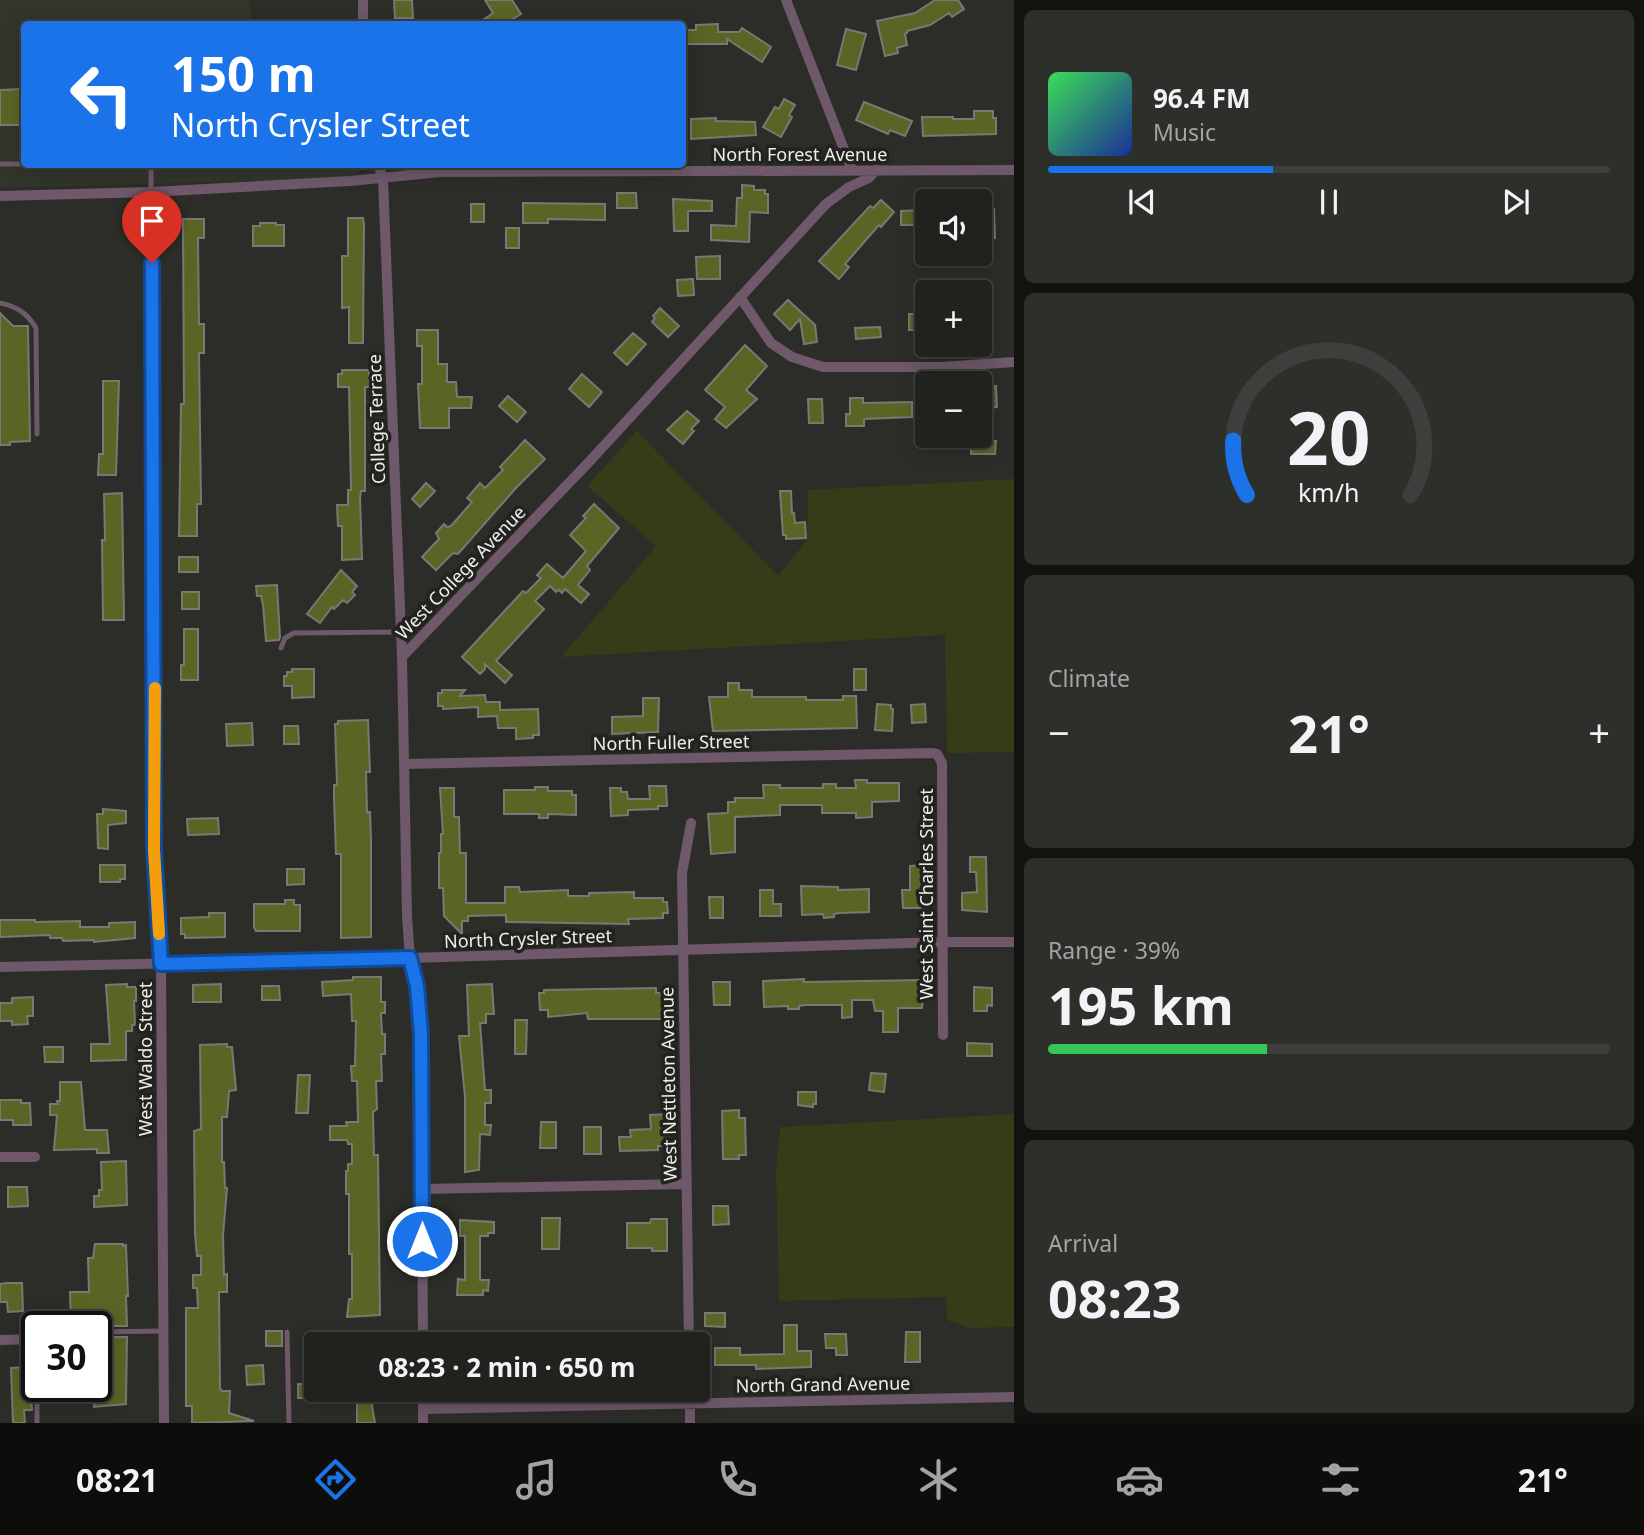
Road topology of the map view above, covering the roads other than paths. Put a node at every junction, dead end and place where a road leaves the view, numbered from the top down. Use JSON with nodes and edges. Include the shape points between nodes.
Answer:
{"nodes":[{"id":1,"x":363,"y":0,"type":"edge"},
{"id":2,"x":786,"y":0,"type":"edge"},
{"id":3,"x":363,"y":21,"type":"edge"},
{"id":4,"x":21,"y":163,"type":"edge"},
{"id":5,"x":0,"y":164,"type":"edge"},
{"id":6,"x":151,"y":168,"type":"edge"},
{"id":7,"x":378,"y":168,"type":"edge"},
{"id":8,"x":852,"y":170,"type":"junction"},
{"id":9,"x":876,"y":170,"type":"junction"},
{"id":10,"x":1014,"y":170,"type":"edge"},
{"id":11,"x":383,"y":180,"type":"junction"},
{"id":12,"x":151,"y":192,"type":"junction"},
{"id":13,"x":0,"y":196,"type":"edge"},
{"id":14,"x":740,"y":297,"type":"junction"},
{"id":15,"x":0,"y":303,"type":"edge"},
{"id":16,"x":1014,"y":362,"type":"edge"},
{"id":17,"x":37,"y":434,"type":"dead end"},
{"id":18,"x":401,"y":632,"type":"junction"},
{"id":19,"x":281,"y":648,"type":"dead end"},
{"id":20,"x":402,"y":657,"type":"junction"},
{"id":21,"x":937,"y":754,"type":"joint"},
{"id":22,"x":405,"y":764,"type":"junction"},
{"id":23,"x":691,"y":824,"type":"dead end"},
{"id":24,"x":943,"y":942,"type":"junction"},
{"id":25,"x":1014,"y":942,"type":"edge"},
{"id":26,"x":682,"y":951,"type":"junction"},
{"id":27,"x":410,"y":958,"type":"junction"},
{"id":28,"x":161,"y":964,"type":"junction"},
{"id":29,"x":0,"y":967,"type":"edge"},
{"id":30,"x":943,"y":1035,"type":"dead end"},
{"id":31,"x":0,"y":1157,"type":"edge"},
{"id":32,"x":35,"y":1157,"type":"dead end"},
{"id":33,"x":687,"y":1184,"type":"junction"},
{"id":34,"x":422,"y":1189,"type":"junction"},
{"id":35,"x":163,"y":1331,"type":"junction"},
{"id":36,"x":112,"y":1332,"type":"edge"},
{"id":37,"x":287,"y":1332,"type":"dead end"},
{"id":38,"x":423,"y":1332,"type":"edge"},
{"id":39,"x":689,"y":1332,"type":"edge"},
{"id":40,"x":21,"y":1339,"type":"edge"},
{"id":41,"x":0,"y":1340,"type":"edge"},
{"id":42,"x":1014,"y":1396,"type":"edge"},
{"id":43,"x":37,"y":1402,"type":"edge"},
{"id":44,"x":423,"y":1402,"type":"edge"},
{"id":45,"x":690,"y":1404,"type":"junction"},
{"id":46,"x":423,"y":1409,"type":"junction"},
{"id":47,"x":37,"y":1423,"type":"edge"},
{"id":48,"x":164,"y":1423,"type":"edge"},
{"id":49,"x":289,"y":1423,"type":"edge"},
{"id":50,"x":423,"y":1423,"type":"edge"},
{"id":51,"x":690,"y":1423,"type":"edge"}],
"edges":[{"from":1,"to":3,"type":"street"},
{"from":2,"to":8,"type":"street"},
{"from":4,"to":5,"type":"lane"},
{"from":6,"to":12,"type":"lane"},
{"from":7,"to":11,"type":"street","name":"College Terrace"},
{"from":8,"to":9,"type":"street","name":"North Forest Avenue"},
{"from":8,"to":11,"type":"street","name":"North Forest Avenue","via":[[440,172]]},
{"from":9,"to":10,"type":"street","name":"North Forest Avenue"},
{"from":9,"to":14,"type":"street","name":"West College Avenue","via":[[826,204]]},
{"from":11,"to":12,"type":"street","name":"North Forest Avenue"},
{"from":11,"to":18,"type":"street","name":"College Terrace"},
{"from":12,"to":13,"type":"street","name":"North Forest Avenue"},
{"from":12,"to":28,"type":"street","name":"West Waldo Street","via":[[154,850]]},
{"from":14,"to":16,"type":"street","via":[[771,343],[796,359],[823,367]]},
{"from":14,"to":20,"type":"street","name":"West College Avenue"},
{"from":15,"to":17,"type":"lane","via":[[28,315],[36,328]]},
{"from":18,"to":19,"type":"lane","via":[[294,633],[285,638]]},
{"from":18,"to":20,"type":"street","name":"College Terrace"},
{"from":20,"to":22,"type":"street","name":"West College Avenue"},
{"from":21,"to":22,"type":"street","name":"North Fuller Street"},
{"from":21,"to":24,"type":"street","name":"West Saint Charles Street","via":[[942,763]]},
{"from":22,"to":27,"type":"street","name":"West College Avenue"},
{"from":23,"to":26,"type":"street","name":"West Nettleton Avenue","via":[[682,873]]},
{"from":24,"to":25,"type":"street","name":"North Crysler Street"},
{"from":24,"to":26,"type":"street","name":"North Crysler Street"},
{"from":24,"to":30,"type":"street","name":"West Saint Charles Street"},
{"from":26,"to":27,"type":"street","name":"North Crysler Street"},
{"from":26,"to":33,"type":"street","name":"West Nettleton Avenue"},
{"from":27,"to":28,"type":"street","name":"North Crysler Street"},
{"from":27,"to":34,"type":"street","name":"West College Avenue","via":[[421,1034]]},
{"from":28,"to":29,"type":"street","name":"North Crysler Street"},
{"from":28,"to":35,"type":"street","name":"West Waldo Street"},
{"from":31,"to":32,"type":"street"},
{"from":33,"to":34,"type":"street"},
{"from":33,"to":39,"type":"street","name":"West Nettleton Avenue"},
{"from":34,"to":38,"type":"street","name":"West College Avenue"},
{"from":35,"to":36,"type":"lane"},
{"from":35,"to":48,"type":"street","name":"West Waldo Street"},
{"from":37,"to":49,"type":"lane"},
{"from":40,"to":41,"type":"street"},
{"from":42,"to":45,"type":"street","name":"North Grand Avenue"},
{"from":43,"to":47,"type":"lane"},
{"from":44,"to":46,"type":"street"},
{"from":45,"to":46,"type":"street","name":"North Grand Avenue"},
{"from":45,"to":51,"type":"street"},
{"from":46,"to":50,"type":"street"}]}
